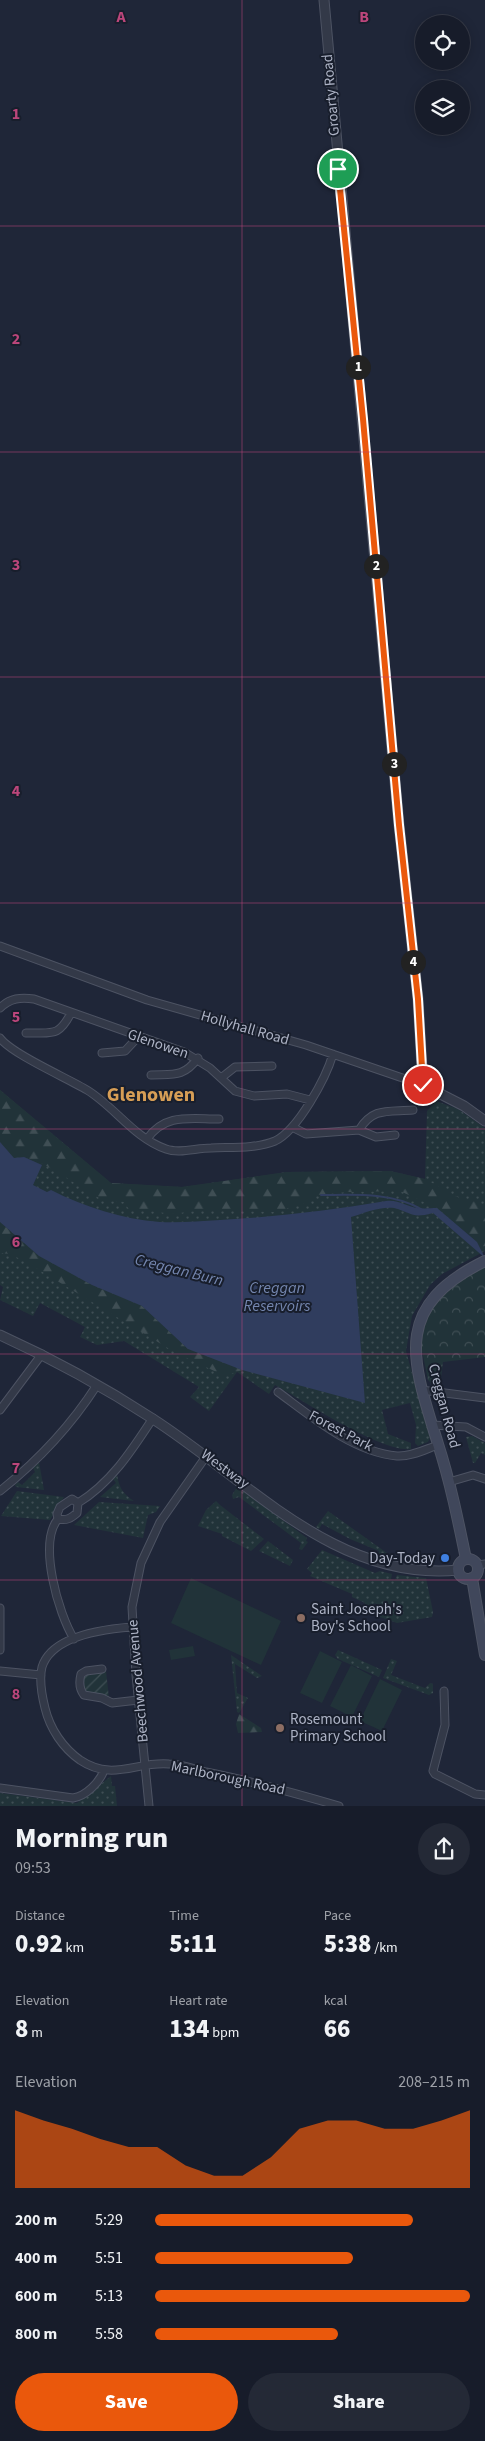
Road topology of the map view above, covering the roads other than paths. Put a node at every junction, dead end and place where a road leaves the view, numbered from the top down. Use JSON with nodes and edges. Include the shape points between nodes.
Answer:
{"nodes":[{"id":1,"x":324,"y":0,"type":"edge"},
{"id":2,"x":0,"y":946,"type":"edge"},
{"id":3,"x":0,"y":1008,"type":"edge"},
{"id":4,"x":72,"y":1013,"type":"junction"},
{"id":5,"x":26,"y":1033,"type":"dead end"},
{"id":6,"x":138,"y":1037,"type":"junction"},
{"id":7,"x":0,"y":1038,"type":"edge"},
{"id":8,"x":102,"y":1053,"type":"dead end"},
{"id":9,"x":333,"y":1054,"type":"junction"},
{"id":10,"x":198,"y":1058,"type":"junction"},
{"id":11,"x":272,"y":1066,"type":"dead end"},
{"id":12,"x":151,"y":1075,"type":"dead end"},
{"id":13,"x":221,"y":1078,"type":"junction"},
{"id":14,"x":423,"y":1085,"type":"junction"},
{"id":15,"x":310,"y":1100,"type":"junction"},
{"id":16,"x":413,"y":1110,"type":"dead end"},
{"id":17,"x":218,"y":1119,"type":"dead end"},
{"id":18,"x":485,"y":1121,"type":"edge"},
{"id":19,"x":292,"y":1127,"type":"junction"},
{"id":20,"x":359,"y":1130,"type":"junction"},
{"id":21,"x":395,"y":1135,"type":"dead end"},
{"id":22,"x":147,"y":1139,"type":"junction"},
{"id":23,"x":485,"y":1261,"type":"edge"},
{"id":24,"x":0,"y":1335,"type":"edge"},
{"id":25,"x":42,"y":1354,"type":"junction"},
{"id":26,"x":97,"y":1385,"type":"junction"},
{"id":27,"x":422,"y":1390,"type":"junction"},
{"id":28,"x":278,"y":1392,"type":"dead end"},
{"id":29,"x":485,"y":1398,"type":"edge"},
{"id":30,"x":0,"y":1410,"type":"edge"},
{"id":31,"x":153,"y":1418,"type":"junction"},
{"id":32,"x":432,"y":1425,"type":"junction"},
{"id":33,"x":485,"y":1437,"type":"edge"},
{"id":34,"x":438,"y":1445,"type":"junction"},
{"id":35,"x":206,"y":1455,"type":"junction"},
{"id":36,"x":485,"y":1480,"type":"edge"},
{"id":37,"x":449,"y":1482,"type":"junction"},
{"id":38,"x":0,"y":1491,"type":"edge"},
{"id":39,"x":78,"y":1503,"type":"junction"},
{"id":40,"x":58,"y":1519,"type":"junction"},
{"id":41,"x":466,"y":1559,"type":"junction"},
{"id":42,"x":481,"y":1564,"type":"edge"},
{"id":43,"x":458,"y":1570,"type":"junction"},
{"id":44,"x":472,"y":1578,"type":"junction"},
{"id":45,"x":0,"y":1608,"type":"edge"},
{"id":46,"x":132,"y":1628,"type":"junction"},
{"id":47,"x":74,"y":1639,"type":"junction"},
{"id":48,"x":0,"y":1650,"type":"edge"},
{"id":49,"x":485,"y":1655,"type":"edge"},
{"id":50,"x":102,"y":1669,"type":"dead end"},
{"id":51,"x":0,"y":1671,"type":"edge"},
{"id":52,"x":41,"y":1675,"type":"junction"},
{"id":53,"x":444,"y":1691,"type":"dead end"},
{"id":54,"x":138,"y":1700,"type":"junction"},
{"id":55,"x":145,"y":1766,"type":"junction"},
{"id":56,"x":104,"y":1770,"type":"junction"},
{"id":57,"x":0,"y":1788,"type":"edge"},
{"id":58,"x":485,"y":1795,"type":"edge"},
{"id":59,"x":148,"y":1806,"type":"edge"},
{"id":60,"x":338,"y":1806,"type":"edge"}],
"edges":[{"from":1,"to":14,"type":"street","name":"Groarty Road","via":[[399,825],[418,999]]},
{"from":2,"to":9,"type":"street","name":"Hollyhall Road","via":[[147,1000]]},
{"from":3,"to":4,"type":"street","name":"Glenowen","via":[[21,997]]},
{"from":4,"to":5,"type":"street","via":[[65,1026],[57,1032]]},
{"from":4,"to":6,"type":"street","name":"Glenowen"},
{"from":6,"to":8,"type":"street","via":[[125,1051]]},
{"from":6,"to":10,"type":"street","name":"Glenowen"},
{"from":7,"to":22,"type":"street","via":[[15,1051],[95,1095]]},
{"from":9,"to":14,"type":"street","name":"Hollyhall Road"},
{"from":9,"to":15,"type":"street"},
{"from":10,"to":12,"type":"street","via":[[189,1070],[180,1074]]},
{"from":10,"to":13,"type":"street","name":"Glenowen"},
{"from":11,"to":13,"type":"street","via":[[234,1067]]},
{"from":13,"to":15,"type":"street","name":"Glenowen","via":[[235,1091],[254,1096],[287,1094]]},
{"from":14,"to":18,"type":"street","name":"Hollyhall Road"},
{"from":15,"to":19,"type":"street"},
{"from":16,"to":20,"type":"street","via":[[372,1114]]},
{"from":17,"to":22,"type":"street","via":[[171,1120],[158,1124]]},
{"from":19,"to":20,"type":"street","via":[[306,1134]]},
{"from":19,"to":22,"type":"street","via":[[273,1141],[181,1151],[166,1150]]},
{"from":20,"to":21,"type":"street","via":[[376,1137]]},
{"from":23,"to":27,"type":"main road","name":"Creggan Road","via":[[441,1288],[423,1313],[416,1332],[414,1352]]},
{"from":24,"to":25,"type":"street","name":"Westway"},
{"from":25,"to":26,"type":"street","name":"Westway"},
{"from":25,"to":30,"type":"street"},
{"from":26,"to":31,"type":"street","name":"Westway"},
{"from":26,"to":38,"type":"street","via":[[48,1450]]},
{"from":27,"to":29,"type":"street"},
{"from":27,"to":32,"type":"main road","name":"Creggan Road"},
{"from":28,"to":34,"type":"street","name":"Forest Park","via":[[322,1424],[372,1450],[397,1456]]},
{"from":31,"to":35,"type":"street","name":"Westway"},
{"from":31,"to":39,"type":"street","via":[[106,1482]]},
{"from":32,"to":33,"type":"street","via":[[466,1427]]},
{"from":32,"to":34,"type":"main road","name":"Creggan Road"},
{"from":34,"to":37,"type":"main road","name":"Creggan Road"},
{"from":35,"to":43,"type":"street","name":"Westway","via":[[316,1536],[346,1551],[409,1570]]},
{"from":35,"to":46,"type":"street","name":"Beechwood Avenue","via":[[160,1522],[141,1563],[132,1607]]},
{"from":36,"to":37,"type":"street","via":[[473,1475]]},
{"from":37,"to":41,"type":"main road","name":"Creggan Road"},
{"from":39,"to":40,"type":"street","via":[[77,1513],[71,1518]]},
{"from":39,"to":40,"type":"street","via":[[72,1500],[62,1504]]},
{"from":40,"to":47,"type":"street","via":[[52,1526],[49,1549],[60,1605]]},
{"from":41,"to":42,"type":"main road"},
{"from":41,"to":43,"type":"main road"},
{"from":42,"to":44,"type":"main road"},
{"from":43,"to":44,"type":"main road","via":[[462,1576]]},
{"from":44,"to":49,"type":"main road"},
{"from":45,"to":48,"type":"street"},
{"from":46,"to":47,"type":"street","via":[[95,1631]]},
{"from":46,"to":54,"type":"street","name":"Beechwood Avenue"},
{"from":47,"to":52,"type":"street","via":[[49,1656]]},
{"from":50,"to":54,"type":"street","via":[[81,1674],[84,1696],[112,1703]]},
{"from":51,"to":52,"type":"street"},
{"from":52,"to":56,"type":"street","via":[[44,1706],[57,1737],[80,1760]]},
{"from":53,"to":58,"type":"street","via":[[445,1725],[433,1771],[475,1794]]},
{"from":54,"to":55,"type":"street","name":"Beechwood Avenue"},
{"from":55,"to":56,"type":"street","name":"Marlborough Road"},
{"from":55,"to":59,"type":"street","name":"Beechwood Avenue"},
{"from":55,"to":60,"type":"street","name":"Marlborough Road","via":[[169,1764],[254,1782]]},
{"from":56,"to":57,"type":"street","via":[[101,1778],[78,1798]]}]}
